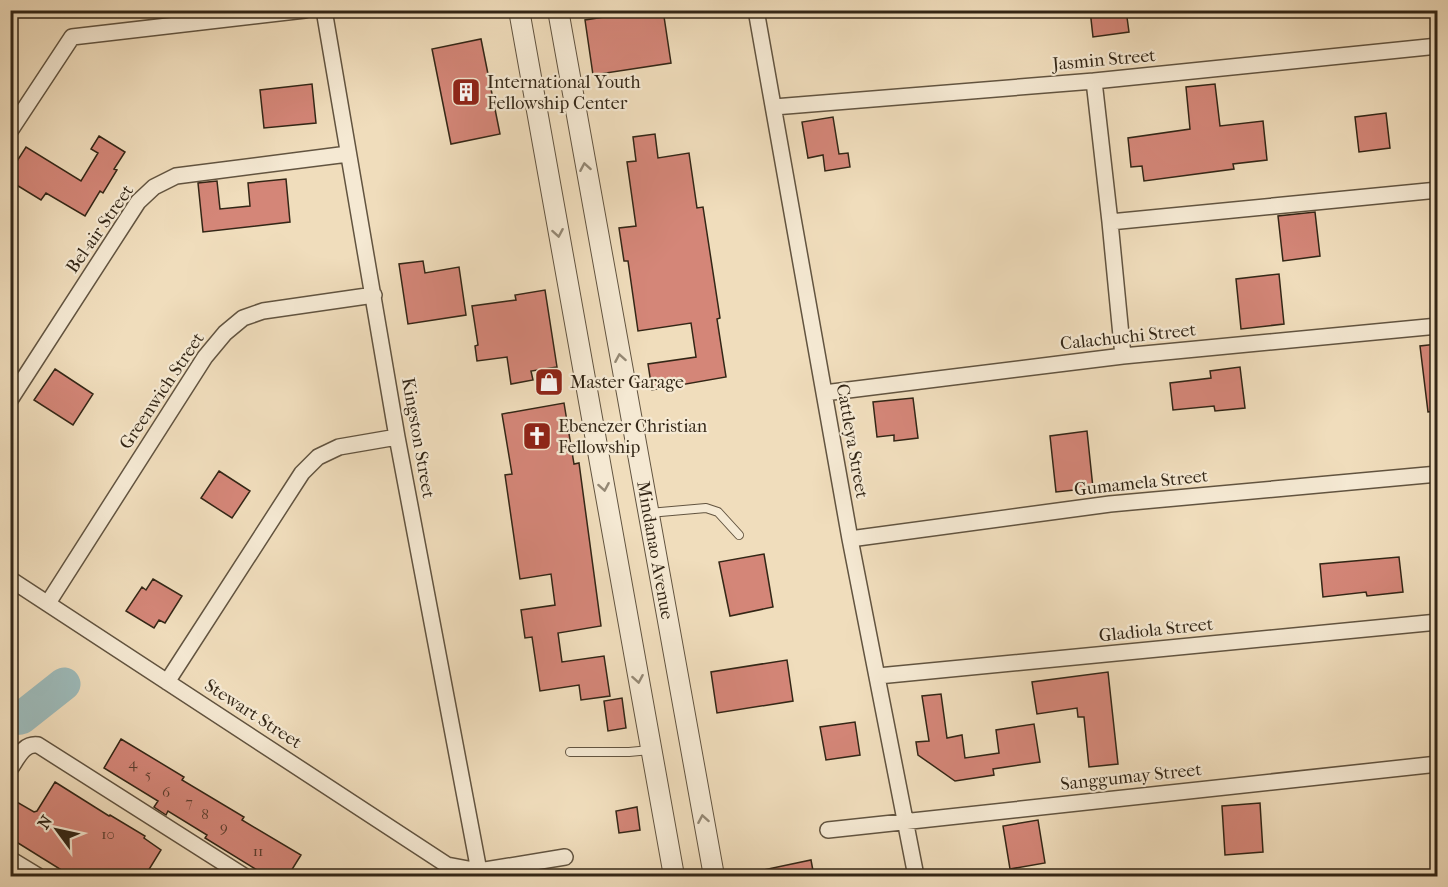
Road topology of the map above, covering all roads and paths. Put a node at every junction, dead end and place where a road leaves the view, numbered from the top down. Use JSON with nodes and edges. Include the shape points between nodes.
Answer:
{"nodes":[{"id":1,"x":305,"y":10,"type":"edge"},
{"id":2,"x":324,"y":10,"type":"edge"},
{"id":3,"x":519,"y":10,"type":"edge"},
{"id":4,"x":558,"y":10,"type":"edge"},
{"id":5,"x":756,"y":10,"type":"edge"},
{"id":6,"x":1437,"y":46,"type":"edge"},
{"id":7,"x":1094,"y":81,"type":"junction"},
{"id":8,"x":774,"y":107,"type":"junction"},
{"id":9,"x":10,"y":131,"type":"edge"},
{"id":10,"x":348,"y":154,"type":"junction"},
{"id":11,"x":1437,"y":190,"type":"edge"},
{"id":12,"x":1110,"y":222,"type":"junction"},
{"id":13,"x":374,"y":295,"type":"junction"},
{"id":14,"x":1437,"y":326,"type":"edge"},
{"id":15,"x":1123,"y":356,"type":"junction"},
{"id":16,"x":824,"y":393,"type":"junction"},
{"id":17,"x":10,"y":400,"type":"edge"},
{"id":18,"x":397,"y":436,"type":"junction"},
{"id":19,"x":1437,"y":474,"type":"edge"},
{"id":20,"x":648,"y":513,"type":"junction"},
{"id":21,"x":739,"y":535,"type":"dead end"},
{"id":22,"x":850,"y":539,"type":"junction"},
{"id":23,"x":10,"y":579,"type":"edge"},
{"id":24,"x":48,"y":603,"type":"junction"},
{"id":25,"x":1437,"y":622,"type":"edge"},
{"id":26,"x":878,"y":676,"type":"junction"},
{"id":27,"x":167,"y":682,"type":"junction"},
{"id":28,"x":651,"y":750,"type":"junction"},
{"id":29,"x":570,"y":752,"type":"dead end"},
{"id":30,"x":1437,"y":764,"type":"edge"},
{"id":31,"x":10,"y":769,"type":"edge"},
{"id":32,"x":906,"y":821,"type":"junction"},
{"id":33,"x":828,"y":830,"type":"dead end"},
{"id":34,"x":565,"y":857,"type":"dead end"},
{"id":35,"x":10,"y":859,"type":"edge"},
{"id":36,"x":479,"y":871,"type":"junction"},
{"id":37,"x":38,"y":876,"type":"edge"},
{"id":38,"x":244,"y":876,"type":"edge"},
{"id":39,"x":674,"y":876,"type":"edge"},
{"id":40,"x":714,"y":876,"type":"edge"},
{"id":41,"x":916,"y":876,"type":"edge"}],
"edges":[{"from":1,"to":9,"type":"street","via":[[72,37]]},
{"from":2,"to":10,"type":"street","name":"Kingston Street"},
{"from":3,"to":28,"type":"street","one_way":true},
{"from":20,"to":4,"type":"street","name":"Mindanao Avenue","one_way":true},
{"from":5,"to":8,"type":"street","name":"Cattleya Street"},
{"from":6,"to":7,"type":"street","name":"Jasmin Street"},
{"from":7,"to":8,"type":"street","name":"Jasmin Street"},
{"from":7,"to":12,"type":"street"},
{"from":8,"to":16,"type":"street","name":"Cattleya Street"},
{"from":10,"to":13,"type":"street","name":"Kingston Street"},
{"from":10,"to":17,"type":"street","name":"Bel-air Street","via":[[176,176],[154,187],[138,202]]},
{"from":11,"to":12,"type":"street"},
{"from":12,"to":15,"type":"street"},
{"from":13,"to":18,"type":"street","name":"Kingston Street"},
{"from":13,"to":24,"type":"street","name":"Greenwich Street","via":[[263,311],[243,318],[225,333],[205,357]]},
{"from":14,"to":15,"type":"street","name":"Calachuchi Street"},
{"from":15,"to":16,"type":"street","name":"Calachuchi Street"},
{"from":16,"to":22,"type":"street","name":"Cattleya Street"},
{"from":18,"to":27,"type":"street","via":[[339,447],[318,457],[303,473]]},
{"from":18,"to":36,"type":"street","name":"Kingston Street"},
{"from":19,"to":22,"type":"street","name":"Gumamela Street","via":[[1110,504]]},
{"from":20,"to":21,"type":"lane","via":[[706,508],[718,512]]},
{"from":40,"to":20,"type":"street","name":"Mindanao Avenue","one_way":true},
{"from":22,"to":26,"type":"street","name":"Cattleya Street"},
{"from":23,"to":24,"type":"street","name":"Stewart Street"},
{"from":24,"to":27,"type":"street","name":"Stewart Street"},
{"from":25,"to":26,"type":"street","name":"Gladiola Street"},
{"from":26,"to":32,"type":"street","name":"Cattleya Street"},
{"from":27,"to":36,"type":"street","name":"Stewart Street","via":[[447,864]]},
{"from":28,"to":29,"type":"lane"},
{"from":28,"to":39,"type":"street"},
{"from":30,"to":32,"type":"street","name":"Sanggumay Street"},
{"from":31,"to":38,"type":"street","via":[[31,744],[47,749]]},
{"from":32,"to":33,"type":"street","name":"Sanggumay Street"},
{"from":32,"to":41,"type":"street","name":"Cattleya Street"},
{"from":34,"to":36,"type":"street"},
{"from":35,"to":37,"type":"street"}]}
